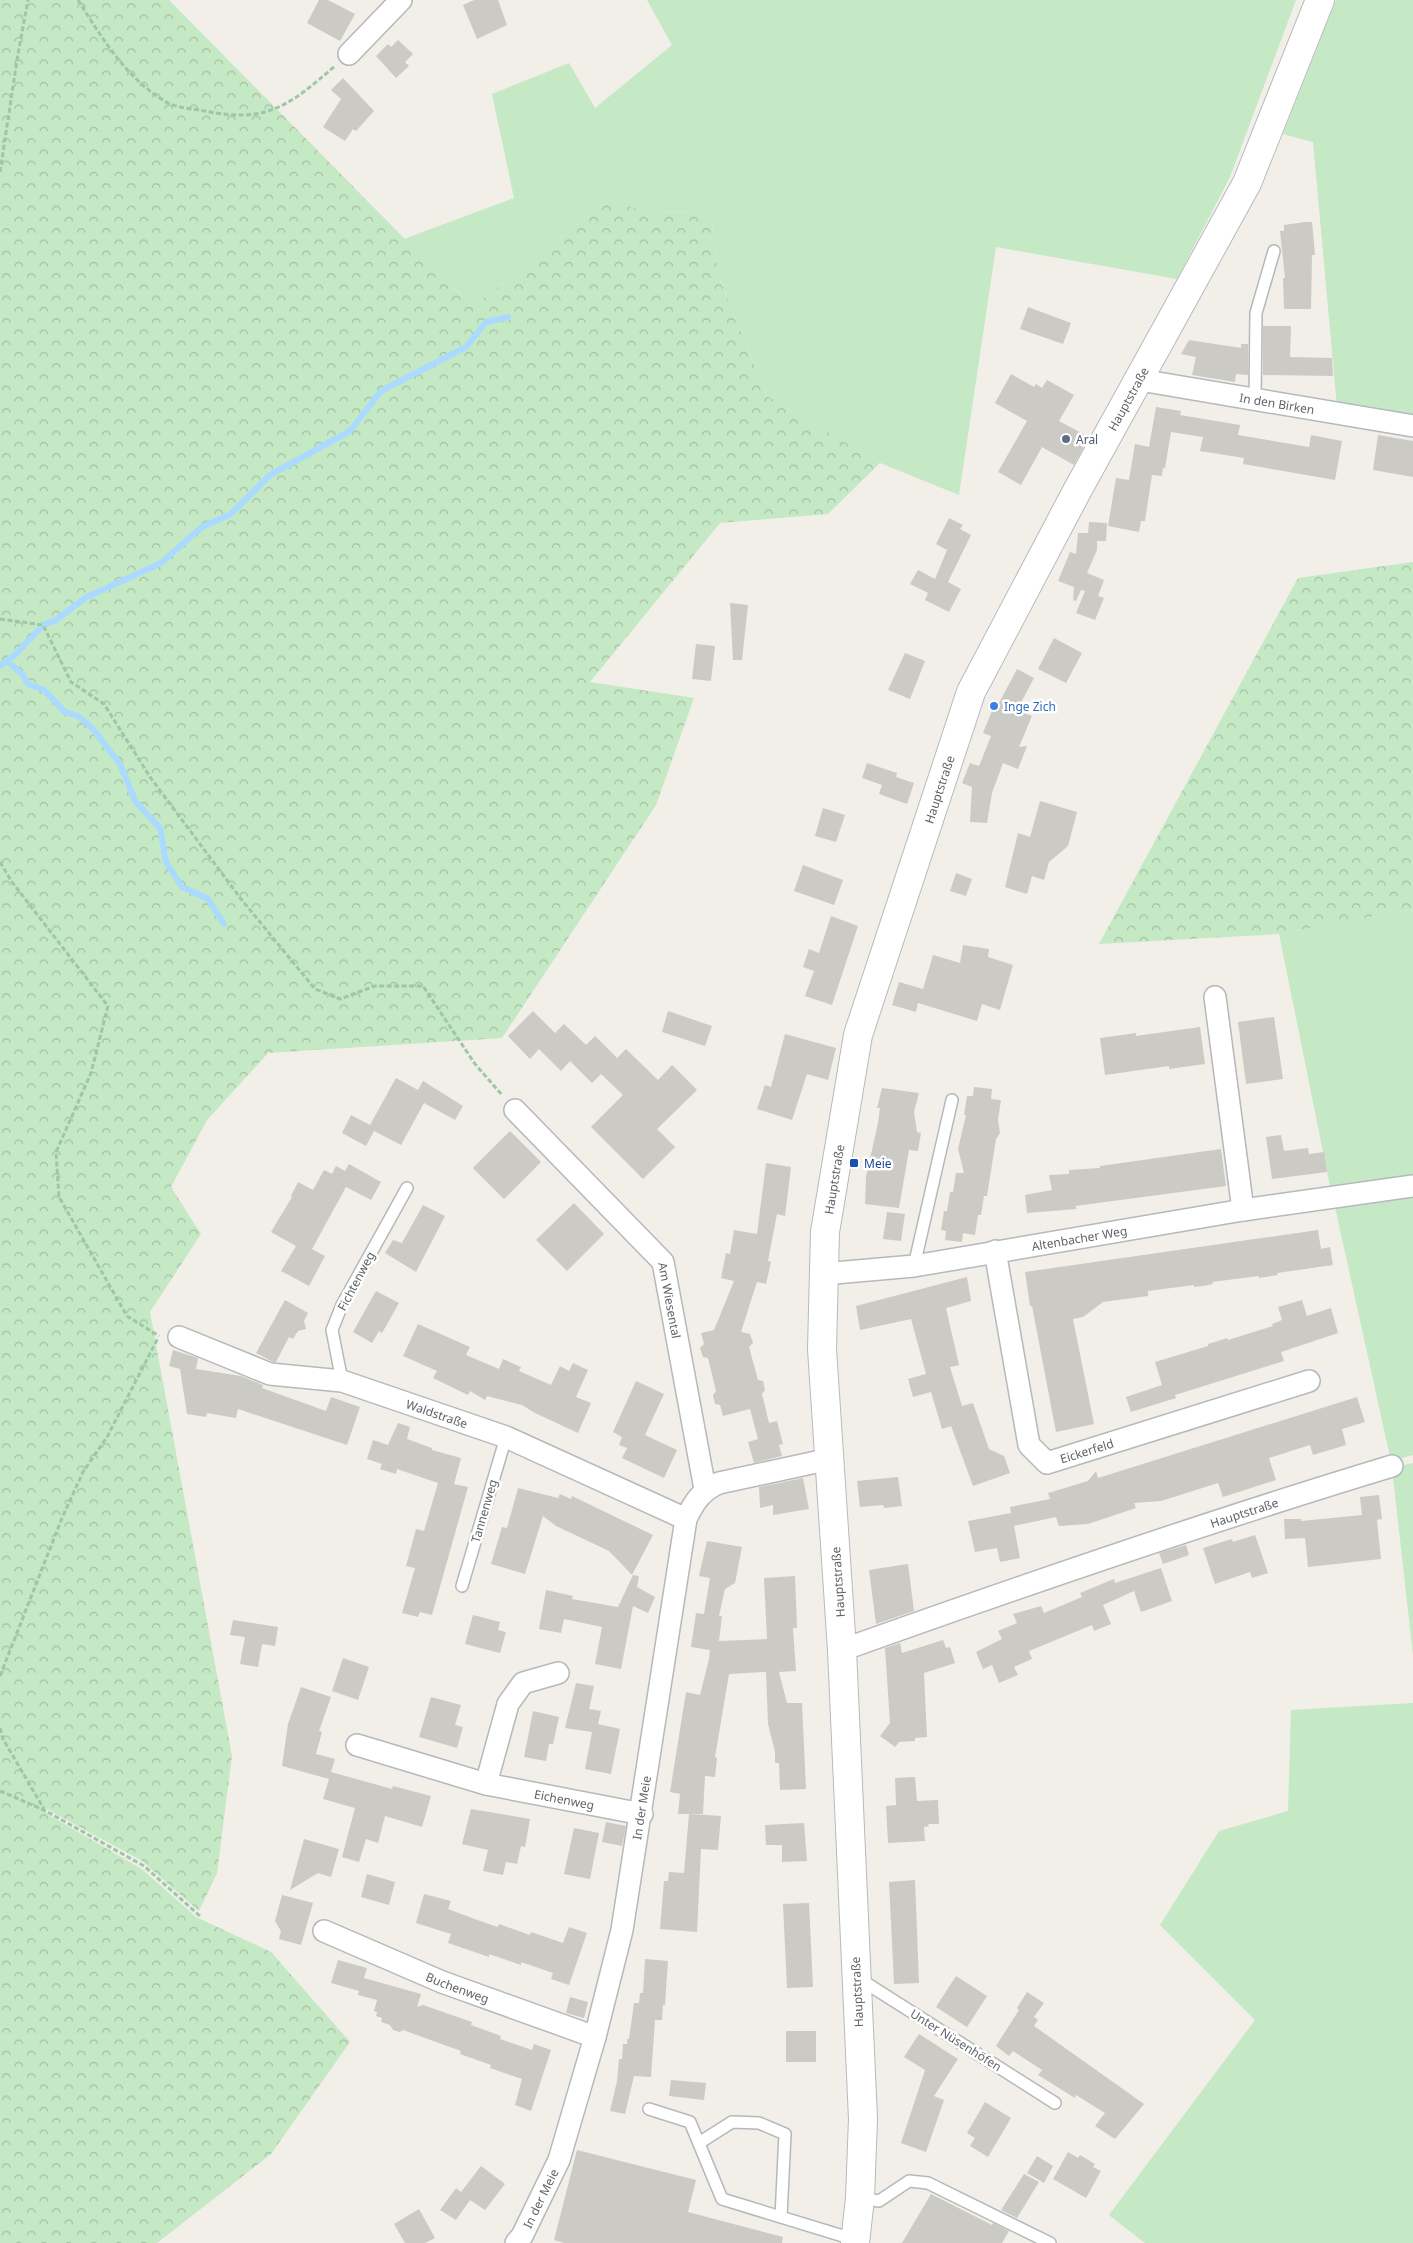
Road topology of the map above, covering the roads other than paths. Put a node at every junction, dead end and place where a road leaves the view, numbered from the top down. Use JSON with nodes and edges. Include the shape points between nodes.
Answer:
{"nodes":[{"id":1,"x":401,"y":0,"type":"edge"},
{"id":2,"x":1320,"y":0,"type":"edge"},
{"id":3,"x":349,"y":54,"type":"road end"},
{"id":4,"x":1274,"y":251,"type":"dead end"},
{"id":5,"x":1140,"y":380,"type":"junction"},
{"id":6,"x":1255,"y":399,"type":"junction"},
{"id":7,"x":1413,"y":426,"type":"edge"},
{"id":8,"x":1214,"y":997,"type":"dead end"},
{"id":9,"x":952,"y":1100,"type":"dead end"},
{"id":10,"x":516,"y":1110,"type":"road end"},
{"id":11,"x":1413,"y":1186,"type":"edge"},
{"id":12,"x":407,"y":1188,"type":"dead end"},
{"id":13,"x":1243,"y":1210,"type":"junction"},
{"id":14,"x":996,"y":1251,"type":"junction"},
{"id":15,"x":914,"y":1266,"type":"junction"},
{"id":16,"x":823,"y":1274,"type":"junction"},
{"id":17,"x":169,"y":1337,"type":"road end"},
{"id":18,"x":342,"y":1381,"type":"junction"},
{"id":19,"x":1309,"y":1381,"type":"dead end"},
{"id":20,"x":506,"y":1437,"type":"junction"},
{"id":21,"x":830,"y":1459,"type":"junction"},
{"id":22,"x":1392,"y":1466,"type":"dead end"},
{"id":23,"x":705,"y":1489,"type":"junction"},
{"id":24,"x":686,"y":1519,"type":"junction"},
{"id":25,"x":462,"y":1586,"type":"dead end"},
{"id":26,"x":842,"y":1650,"type":"junction"},
{"id":27,"x":558,"y":1672,"type":"dead end"},
{"id":28,"x":358,"y":1745,"type":"dead end"},
{"id":29,"x":486,"y":1784,"type":"junction"},
{"id":30,"x":642,"y":1814,"type":"junction"},
{"id":31,"x":324,"y":1931,"type":"dead end"},
{"id":32,"x":857,"y":1977,"type":"junction"},
{"id":33,"x":595,"y":2037,"type":"junction"},
{"id":34,"x":1055,"y":2103,"type":"dead end"},
{"id":35,"x":649,"y":2109,"type":"dead end"},
{"id":36,"x":699,"y":2143,"type":"junction"},
{"id":37,"x":860,"y":2198,"type":"junction"},
{"id":38,"x":781,"y":2217,"type":"junction"},
{"id":39,"x":855,"y":2241,"type":"edge"},
{"id":40,"x":516,"y":2243,"type":"edge"},
{"id":41,"x":1050,"y":2243,"type":"edge"}],
"edges":[{"from":1,"to":3,"type":"street"},
{"from":2,"to":5,"type":"main road","name":"Hauptstraße","via":[[1247,183]]},
{"from":4,"to":6,"type":"lane","via":[[1256,313]]},
{"from":5,"to":6,"type":"street","name":"In den Birken"},
{"from":5,"to":16,"type":"main road","name":"Hauptstraße","via":[[1077,491],[971,692],[858,1035],[825,1232]]},
{"from":6,"to":7,"type":"street","name":"In den Birken"},
{"from":8,"to":13,"type":"street"},
{"from":9,"to":15,"type":"lane"},
{"from":10,"to":23,"type":"street","name":"Am Wiesental","via":[[663,1262]]},
{"from":11,"to":13,"type":"street","name":"Altenbacher Weg"},
{"from":12,"to":18,"type":"lane","name":"Fichtenweg","via":[[342,1305],[332,1330]]},
{"from":13,"to":14,"type":"street","name":"Altenbacher Weg"},
{"from":14,"to":15,"type":"street","name":"Altenbacher Weg"},
{"from":14,"to":19,"type":"street","name":"Eickerfeld","via":[[1029,1445],[1047,1463]]},
{"from":15,"to":16,"type":"street","name":"Altenbacher Weg"},
{"from":16,"to":21,"type":"main road","name":"Hauptstraße","via":[[822,1349]]},
{"from":17,"to":18,"type":"street","name":"Waldstraße","via":[[270,1374]]},
{"from":18,"to":20,"type":"street","name":"Waldstraße"},
{"from":20,"to":24,"type":"street","name":"Waldstraße"},
{"from":20,"to":25,"type":"lane","name":"Tannenweg"},
{"from":21,"to":23,"type":"street","via":[[719,1483]]},
{"from":21,"to":26,"type":"main road","name":"Hauptstraße"},
{"from":22,"to":26,"type":"street","name":"Hauptstraße","via":[[1081,1565]]},
{"from":23,"to":24,"type":"street","name":"In der Meie"},
{"from":24,"to":30,"type":"street","name":"In der Meie"},
{"from":26,"to":32,"type":"main road","name":"Hauptstraße"},
{"from":27,"to":29,"type":"street","via":[[523,1684],[508,1704]]},
{"from":28,"to":29,"type":"street","name":"Eichenweg"},
{"from":29,"to":30,"type":"street","name":"Eichenweg"},
{"from":30,"to":33,"type":"street","name":"In der Meie","via":[[622,1930]]},
{"from":31,"to":33,"type":"street","name":"Buchenweg","via":[[442,1982]]},
{"from":32,"to":34,"type":"lane","name":"Unter Nüsenhöfen"},
{"from":32,"to":37,"type":"main road","name":"Hauptstraße","via":[[863,2119]]},
{"from":33,"to":40,"type":"street","name":"In der Meie","via":[[559,2160]]},
{"from":35,"to":36,"type":"lane","via":[[690,2122]]},
{"from":36,"to":38,"type":"lane","via":[[722,2199]]},
{"from":36,"to":38,"type":"lane","via":[[732,2122],[759,2124],[785,2134]]},
{"from":37,"to":39,"type":"main road","name":"Hauptstraße"},
{"from":37,"to":41,"type":"lane","via":[[879,2201],[909,2181],[928,2183]]},
{"from":38,"to":39,"type":"lane"}]}
